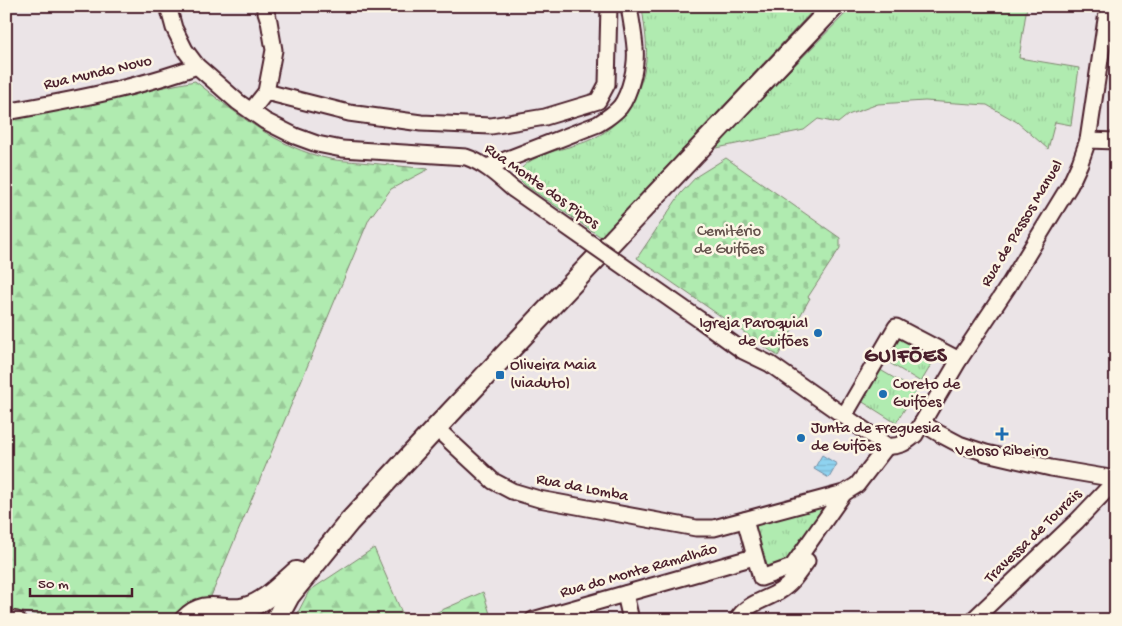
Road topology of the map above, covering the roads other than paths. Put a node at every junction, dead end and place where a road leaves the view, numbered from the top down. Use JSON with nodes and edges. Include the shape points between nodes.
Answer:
{"nodes":[{"id":1,"x":168,"y":6,"type":"edge"},
{"id":2,"x":264,"y":6,"type":"edge"},
{"id":3,"x":609,"y":6,"type":"edge"},
{"id":4,"x":629,"y":6,"type":"edge"},
{"id":5,"x":834,"y":6,"type":"edge"},
{"id":6,"x":1108,"y":6,"type":"edge"},
{"id":7,"x":197,"y":66,"type":"junction"},
{"id":8,"x":266,"y":92,"type":"junction"},
{"id":9,"x":252,"y":111,"type":"junction"},
{"id":10,"x":6,"y":112,"type":"edge"},
{"id":11,"x":1088,"y":140,"type":"junction"},
{"id":12,"x":1116,"y":141,"type":"edge"},
{"id":13,"x":487,"y":168,"type":"junction"},
{"id":14,"x":959,"y":360,"type":"junction"},
{"id":15,"x":844,"y":416,"type":"junction"},
{"id":16,"x":922,"y":422,"type":"junction"},
{"id":17,"x":436,"y":428,"type":"junction"},
{"id":18,"x":887,"y":446,"type":"junction"},
{"id":19,"x":1116,"y":480,"type":"edge"},
{"id":20,"x":851,"y":489,"type":"junction"},
{"id":21,"x":745,"y":520,"type":"junction"},
{"id":22,"x":334,"y":540,"type":"junction"},
{"id":23,"x":754,"y":557,"type":"junction"},
{"id":24,"x":625,"y":594,"type":"junction"},
{"id":25,"x":230,"y":609,"type":"junction"},
{"id":26,"x":6,"y":618,"type":"edge"},
{"id":27,"x":975,"y":618,"type":"dead end"},
{"id":28,"x":17,"y":620,"type":"edge"},
{"id":29,"x":185,"y":620,"type":"edge"},
{"id":30,"x":249,"y":620,"type":"edge"},
{"id":31,"x":276,"y":620,"type":"edge"},
{"id":32,"x":533,"y":620,"type":"edge"},
{"id":33,"x":631,"y":620,"type":"edge"},
{"id":34,"x":738,"y":620,"type":"edge"}],
"edges":[{"from":1,"to":7,"type":"street","name":"Rua Monte dos Pipos","via":[[174,28]]},
{"from":2,"to":8,"type":"street","via":[[274,50]]},
{"from":3,"to":8,"type":"street","via":[[607,84],[598,101],[545,117],[492,126],[421,123],[349,113]]},
{"from":4,"to":13,"type":"street","via":[[636,50],[634,72],[621,106],[598,124]]},
{"from":5,"to":17,"type":"main road"},
{"from":6,"to":11,"type":"street","name":"Rua de Passos Manuel"},
{"from":7,"to":9,"type":"street","name":"Rua Monte dos Pipos"},
{"from":7,"to":10,"type":"street","name":"Rua Mundo Novo","via":[[118,88]]},
{"from":8,"to":9,"type":"street"},
{"from":9,"to":13,"type":"street","name":"Rua Monte dos Pipos","via":[[265,121],[317,144],[342,149],[466,157]]},
{"from":11,"to":12,"type":"street"},
{"from":11,"to":14,"type":"street","name":"Rua de Passos Manuel","via":[[1070,184]]},
{"from":13,"to":15,"type":"street","name":"Rua Monte dos Pipos","bridge":true,"via":[[743,351],[770,364]]},
{"from":14,"to":15,"type":"street","via":[[896,327]]},
{"from":14,"to":16,"type":"street","name":"Rua de Passos Manuel"},
{"from":15,"to":18,"type":"street","name":"Rua Monte dos Pipos"},
{"from":16,"to":18,"type":"street","name":"Rua de Passos Manuel","via":[[915,436]]},
{"from":16,"to":19,"type":"street","via":[[959,444],[986,453]]},
{"from":17,"to":21,"type":"street","name":"Rua da Lomba","via":[[493,481],[524,496],[696,528],[714,528]]},
{"from":17,"to":22,"type":"main road"},
{"from":18,"to":20,"type":"street"},
{"from":19,"to":27,"type":"street","name":"Travessa de Tourais"},
{"from":20,"to":21,"type":"street","name":"Rua da Lomba"},
{"from":20,"to":23,"type":"street","via":[[792,567],[761,578]]},
{"from":20,"to":34,"type":"street","via":[[856,489],[790,584],[753,604]]},
{"from":21,"to":23,"type":"street"},
{"from":22,"to":25,"type":"main road","via":[[264,599],[243,609]]},
{"from":22,"to":31,"type":"main road","via":[[289,596]]},
{"from":23,"to":24,"type":"street","name":"Rua do Monte Ramalhão"},
{"from":24,"to":32,"type":"street","name":"Rua do Monte Ramalhão"},
{"from":24,"to":33,"type":"street"},
{"from":25,"to":29,"type":"main road","via":[[200,610]]},
{"from":25,"to":30,"type":"main road"},
{"from":26,"to":28,"type":"street"}]}
